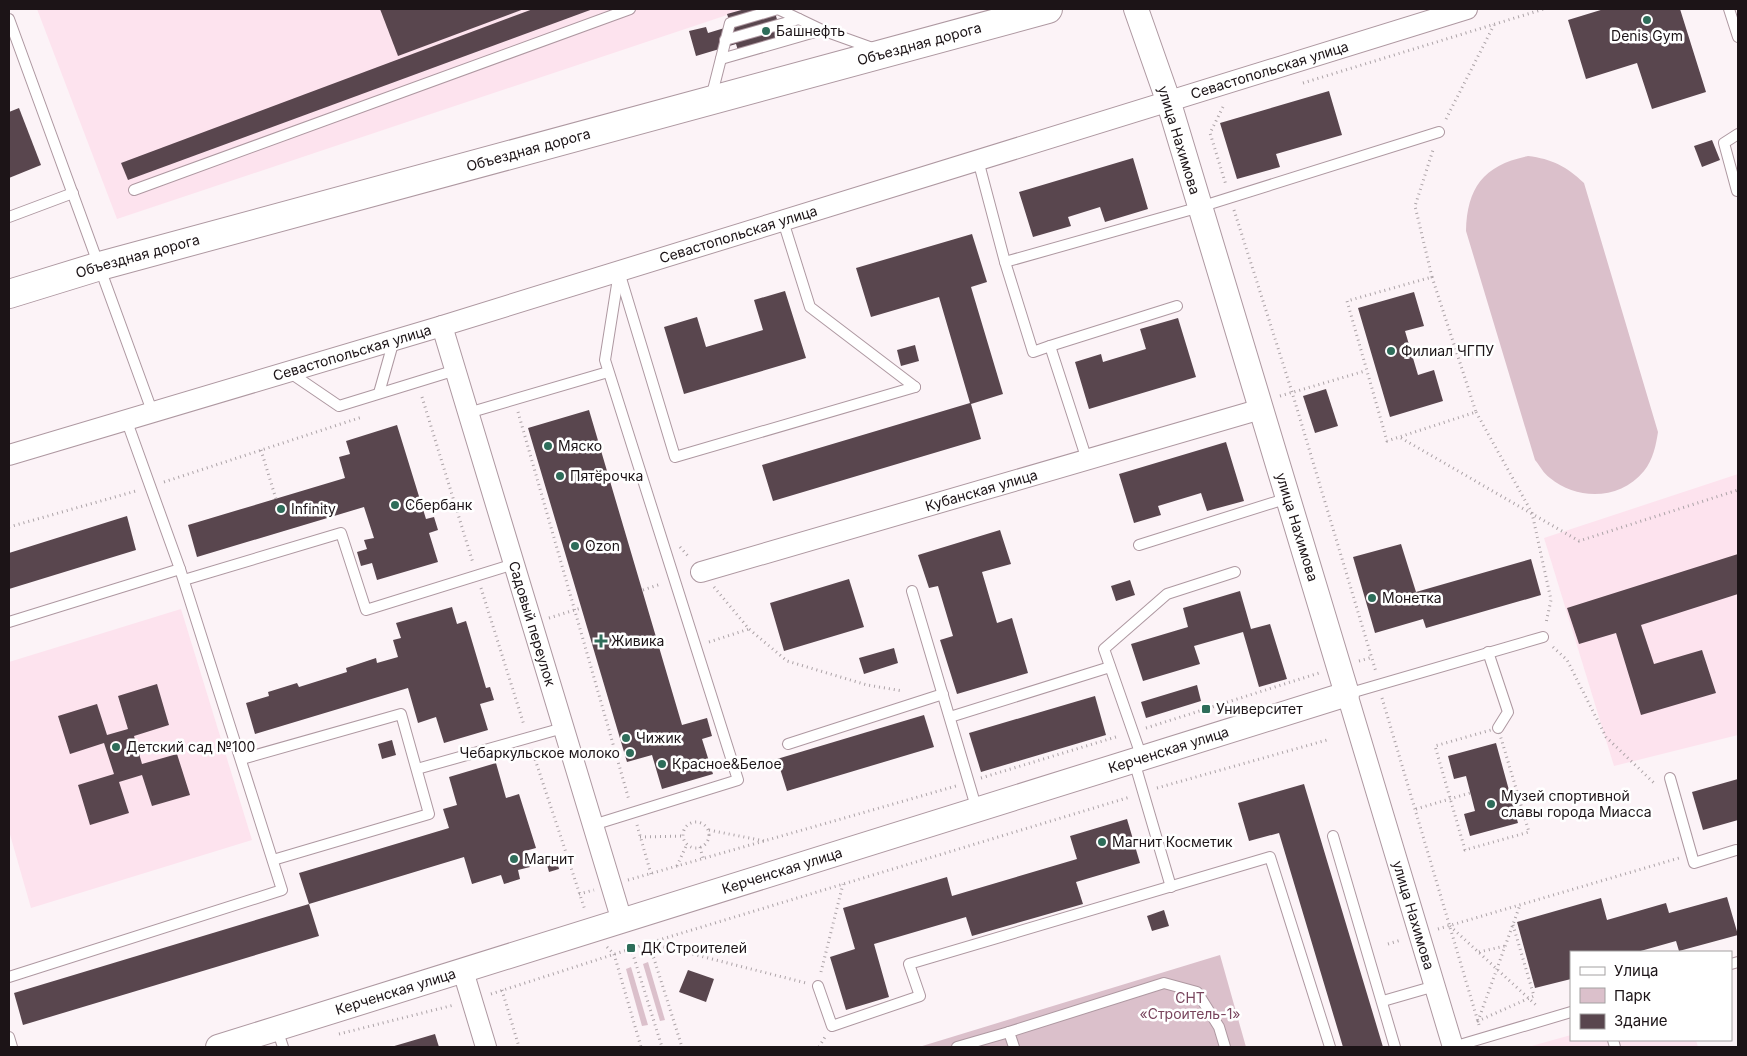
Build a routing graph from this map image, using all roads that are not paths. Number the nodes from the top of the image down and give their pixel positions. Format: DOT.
graph roads {
  1 [pos="630,9"];
  2 [pos="1048,9"];
  3 [pos="1136,9"];
  4 [pos="1467,9"];
  5 [pos="1729,9"];
  6 [pos="9,19"];
  7 [pos="800,19"];
  8 [pos="822,30"];
  9 [pos="1738,37"];
  10 [pos="725,40"];
  11 [pos="886,53"];
  12 [pos="721,59"];
  13 [pos="711,100"];
  14 [pos="1168,100"];
  15 [pos="1439,132"];
  16 [pos="1738,134"];
  17 [pos="978,160"];
  18 [pos="134,190"];
  19 [pos="1737,191"];
  20 [pos="74,193"];
  21 [pos="1200,208"];
  22 [pos="9,217"];
  23 [pos="783,221"];
  24 [pos="1005,262"];
  25 [pos="100,266"];
  26 [pos="619,272"];
  27 [pos="9,294"];
  28 [pos="1177,306"];
  29 [pos="442,326"];
  30 [pos="394,340"];
  31 [pos="1050,346"];
  32 [pos="289,372"];
  33 [pos="608,372"];
  34 [pos="458,377"];
  35 [pos="379,394"];
  36 [pos="1261,406"];
  37 [pos="152,411"];
  38 [pos="468,413"];
  39 [pos="126,419"];
  40 [pos="9,455"];
  41 [pos="1087,460"];
  42 [pos="1288,498"];
  43 [pos="1139,545"];
  44 [pos="514,564"];
  45 [pos="180,569"];
  46 [pos="701,572"];
  47 [pos="1235,572"];
  48 [pos="184,580"];
  49 [pos="912,592"];
  50 [pos="9,622"];
  51 [pos="1543,636"];
  52 [pos="1488,652"];
  53 [pos="1110,667"];
  54 [pos="1347,694"];
  55 [pos="938,695"];
  56 [pos="950,717"];
  57 [pos="564,728"];
  58 [pos="1498,728"];
  59 [pos="788,744"];
  60 [pos="242,758"];
  61 [pos="1138,759"];
  62 [pos="417,769"];
  63 [pos="1670,778"];
  64 [pos="977,810"];
  65 [pos="593,825"];
  66 [pos="1333,836"];
  67 [pos="1737,853"];
  68 [pos="273,860"];
  69 [pos="1171,887"];
  70 [pos="622,921"];
  71 [pos="463,971"];
  72 [pos="9,977"];
  73 [pos="818,986"];
  74 [pos="1435,986"];
  75 [pos="1382,1001"];
  76 [pos="1570,1012"];
  77 [pos="1009,1032"];
  78 [pos="9,1037"];
  79 [pos="280,1038"];
  80 [pos="12,1047"];
  81 [pos="218,1047"];
  82 [pos="486,1047"];
  83 [pos="957,1047"];
  84 [pos="1014,1047"];
  85 [pos="1225,1047"];
  86 [pos="1330,1047"];
  87 [pos="1395,1047"];
  88 [pos="1453,1047"];
  1 -- 18 [label="lane"];
  2 -- 11 [label="main road, Объездная дорога"];
  3 -- 14 [label="street, улица Нахимова"];
  4 -- 14 [label="street, Севастопольская улица"];
  5 -- 9 [label="lane"];
  6 -- 20 [label="lane"];
  7 -- 8 [label="lane"];
  7 -- 10 [label="lane"];
  7 -- 10 [label="lane"];
  8 -- 11 [label="lane"];
  8 -- 12 [label="lane"];
  10 -- 12 [label="lane"];
  11 -- 13 [label="main road, Объездная дорога"];
  12 -- 13 [label="lane"];
  13 -- 25 [label="main road, Объездная дорога"];
  14 -- 17 [label="street, Севастопольская улица"];
  14 -- 21 [label="street, улица Нахимова"];
  15 -- 21 [label="lane"];
  16 -- 19 [label="lane"];
  17 -- 23 [label="street, Севастопольская улица"];
  17 -- 24 [label="lane"];
  20 -- 22 [label="lane"];
  20 -- 25 [label="lane"];
  21 -- 24 [label="lane"];
  21 -- 36 [label="street, улица Нахимова"];
  23 -- 26 [label="street, Севастопольская улица"];
  23 -- 26 [label="lane"];
  24 -- 31 [label="lane"];
  25 -- 27 [label="main road, Объездная дорога"];
  25 -- 37 [label="lane"];
  26 -- 29 [label="street, Севастопольская улица"];
  26 -- 33 [label="lane"];
  28 -- 31 [label="lane"];
  29 -- 30 [label="street, Севастопольская улица"];
  29 -- 34 [label="street, Садовый переулок"];
  30 -- 32 [label="street, Севастопольская улица"];
  30 -- 35 [label="lane"];
  31 -- 41 [label="lane"];
  32 -- 35 [label="lane"];
  32 -- 37 [label="street, Севастопольская улица"];
  33 -- 38 [label="lane"];
  33 -- 65 [label="lane"];
  34 -- 35 [label="lane"];
  34 -- 38 [label="street, Садовый переулок"];
  36 -- 41 [label="street, Кубанская улица"];
  36 -- 42 [label="street, улица Нахимова"];
  37 -- 39 [label="street, Севастопольская улица"];
  38 -- 44 [label="street, Садовый переулок"];
  39 -- 40 [label="street, Севастопольская улица"];
  39 -- 45 [label="lane"];
  41 -- 46 [label="street, Кубанская улица"];
  42 -- 43 [label="lane"];
  42 -- 54 [label="street, улица Нахимова"];
  44 -- 48 [label="lane"];
  44 -- 57 [label="street, Садовый переулок"];
  45 -- 48 [label="lane"];
  45 -- 50 [label="lane"];
  47 -- 53 [label="lane"];
  48 -- 60 [label="lane"];
  49 -- 55 [label="lane"];
  51 -- 52 [label="lane"];
  52 -- 54 [label="lane"];
  52 -- 58 [label="lane"];
  53 -- 56 [label="lane"];
  53 -- 61 [label="lane"];
  54 -- 61 [label="street, Керченская улица"];
  54 -- 74 [label="street, улица Нахимова"];
  55 -- 56 [label="lane"];
  55 -- 59 [label="lane"];
  56 -- 64 [label="lane"];
  57 -- 62 [label="lane"];
  57 -- 65 [label="street, Садовый переулок"];
  60 -- 62 [label="lane"];
  60 -- 68 [label="lane"];
  61 -- 64 [label="street, Керченская улица"];
  61 -- 69 [label="lane"];
  62 -- 68 [label="lane"];
  63 -- 67 [label="lane"];
  64 -- 70 [label="street, Керченская улица"];
  65 -- 70 [label="street, Садовый переулок"];
  66 -- 75 [label="lane"];
  68 -- 72 [label="lane"];
  69 -- 73 [label="lane"];
  69 -- 86 [label="lane"];
  70 -- 71 [label="street, Керченская улица"];
  71 -- 79 [label="street, Керченская улица"];
  71 -- 82 [label="street"];
  74 -- 75 [label="lane"];
  74 -- 88 [label="street, улица Нахимова"];
  75 -- 87 [label="lane"];
  76 -- 88 [label="lane"];
  77 -- 83 [label="lane"];
  77 -- 84 [label="lane"];
  77 -- 85 [label="lane"];
  78 -- 80 [label="lane"];
  79 -- 81 [label="street, Керченская улица"];
}
